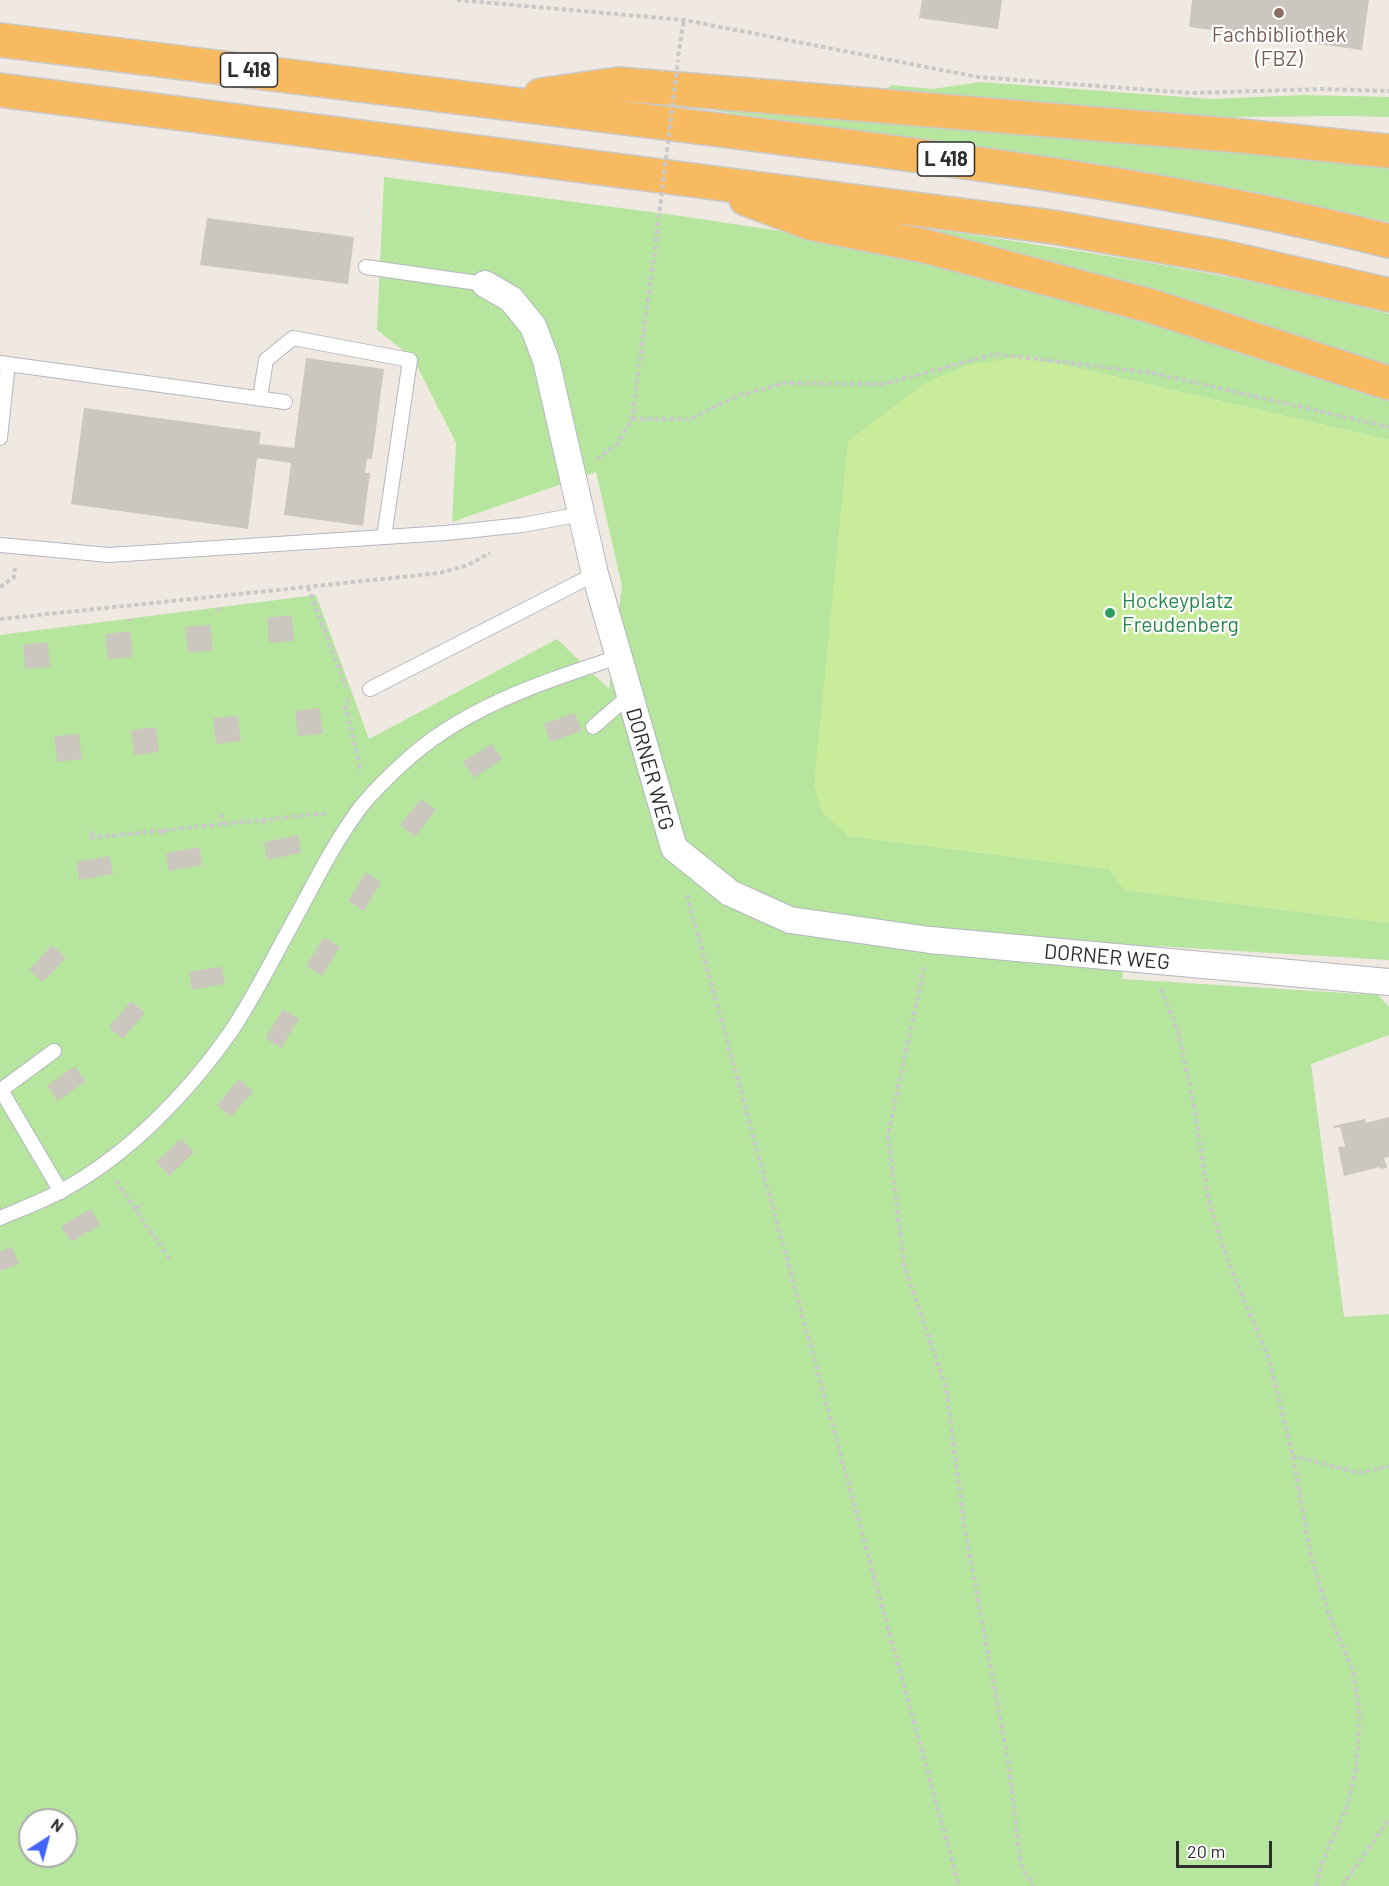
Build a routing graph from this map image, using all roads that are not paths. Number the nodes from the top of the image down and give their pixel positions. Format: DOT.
graph roads {
  1 [pos="0,40"];
  2 [pos="0,90"];
  3 [pos="498,101"];
  4 [pos="1389,151"];
  5 [pos="694,180"];
  6 [pos="1389,241"];
  7 [pos="366,267"];
  8 [pos="485,284"];
  9 [pos="1389,295"];
  10 [pos="4,364"];
  11 [pos="1389,383"];
  12 [pos="260,398"];
  13 [pos="285,402"];
  14 [pos="0,438"];
  15 [pos="582,514"];
  16 [pos="384,537"];
  17 [pos="0,545"];
  18 [pos="595,574"];
  19 [pos="618,657"];
  20 [pos="370,688"];
  21 [pos="629,696"];
  22 [pos="593,727"];
  23 [pos="1389,982"];
  24 [pos="54,1051"];
  25 [pos="1,1090"];
  26 [pos="61,1192"];
  27 [pos="0,1218"];
  1 -- 3 [label="highway, L 418"];
  2 -- 5 [label="highway, L 418"];
  3 -- 4 [label="highway"];
  3 -- 6 [label="highway, L 418"];
  5 -- 9 [label="highway, L 418"];
  5 -- 11 [label="highway"];
  7 -- 8 [label="lane, DORNER WEG"];
  8 -- 15 [label="street, DORNER WEG"];
  10 -- 12 [label="lane"];
  10 -- 14 [label="lane"];
  12 -- 13 [label="lane"];
  12 -- 16 [label="lane"];
  15 -- 16 [label="lane"];
  15 -- 18 [label="street, DORNER WEG"];
  16 -- 17 [label="lane"];
  18 -- 19 [label="street, DORNER WEG"];
  18 -- 20 [label="lane"];
  19 -- 21 [label="street, DORNER WEG"];
  19 -- 26 [label="lane"];
  21 -- 22 [label="lane"];
  21 -- 23 [label="street, DORNER WEG"];
  24 -- 25 [label="lane"];
  25 -- 26 [label="lane"];
  26 -- 27 [label="lane"];
}
